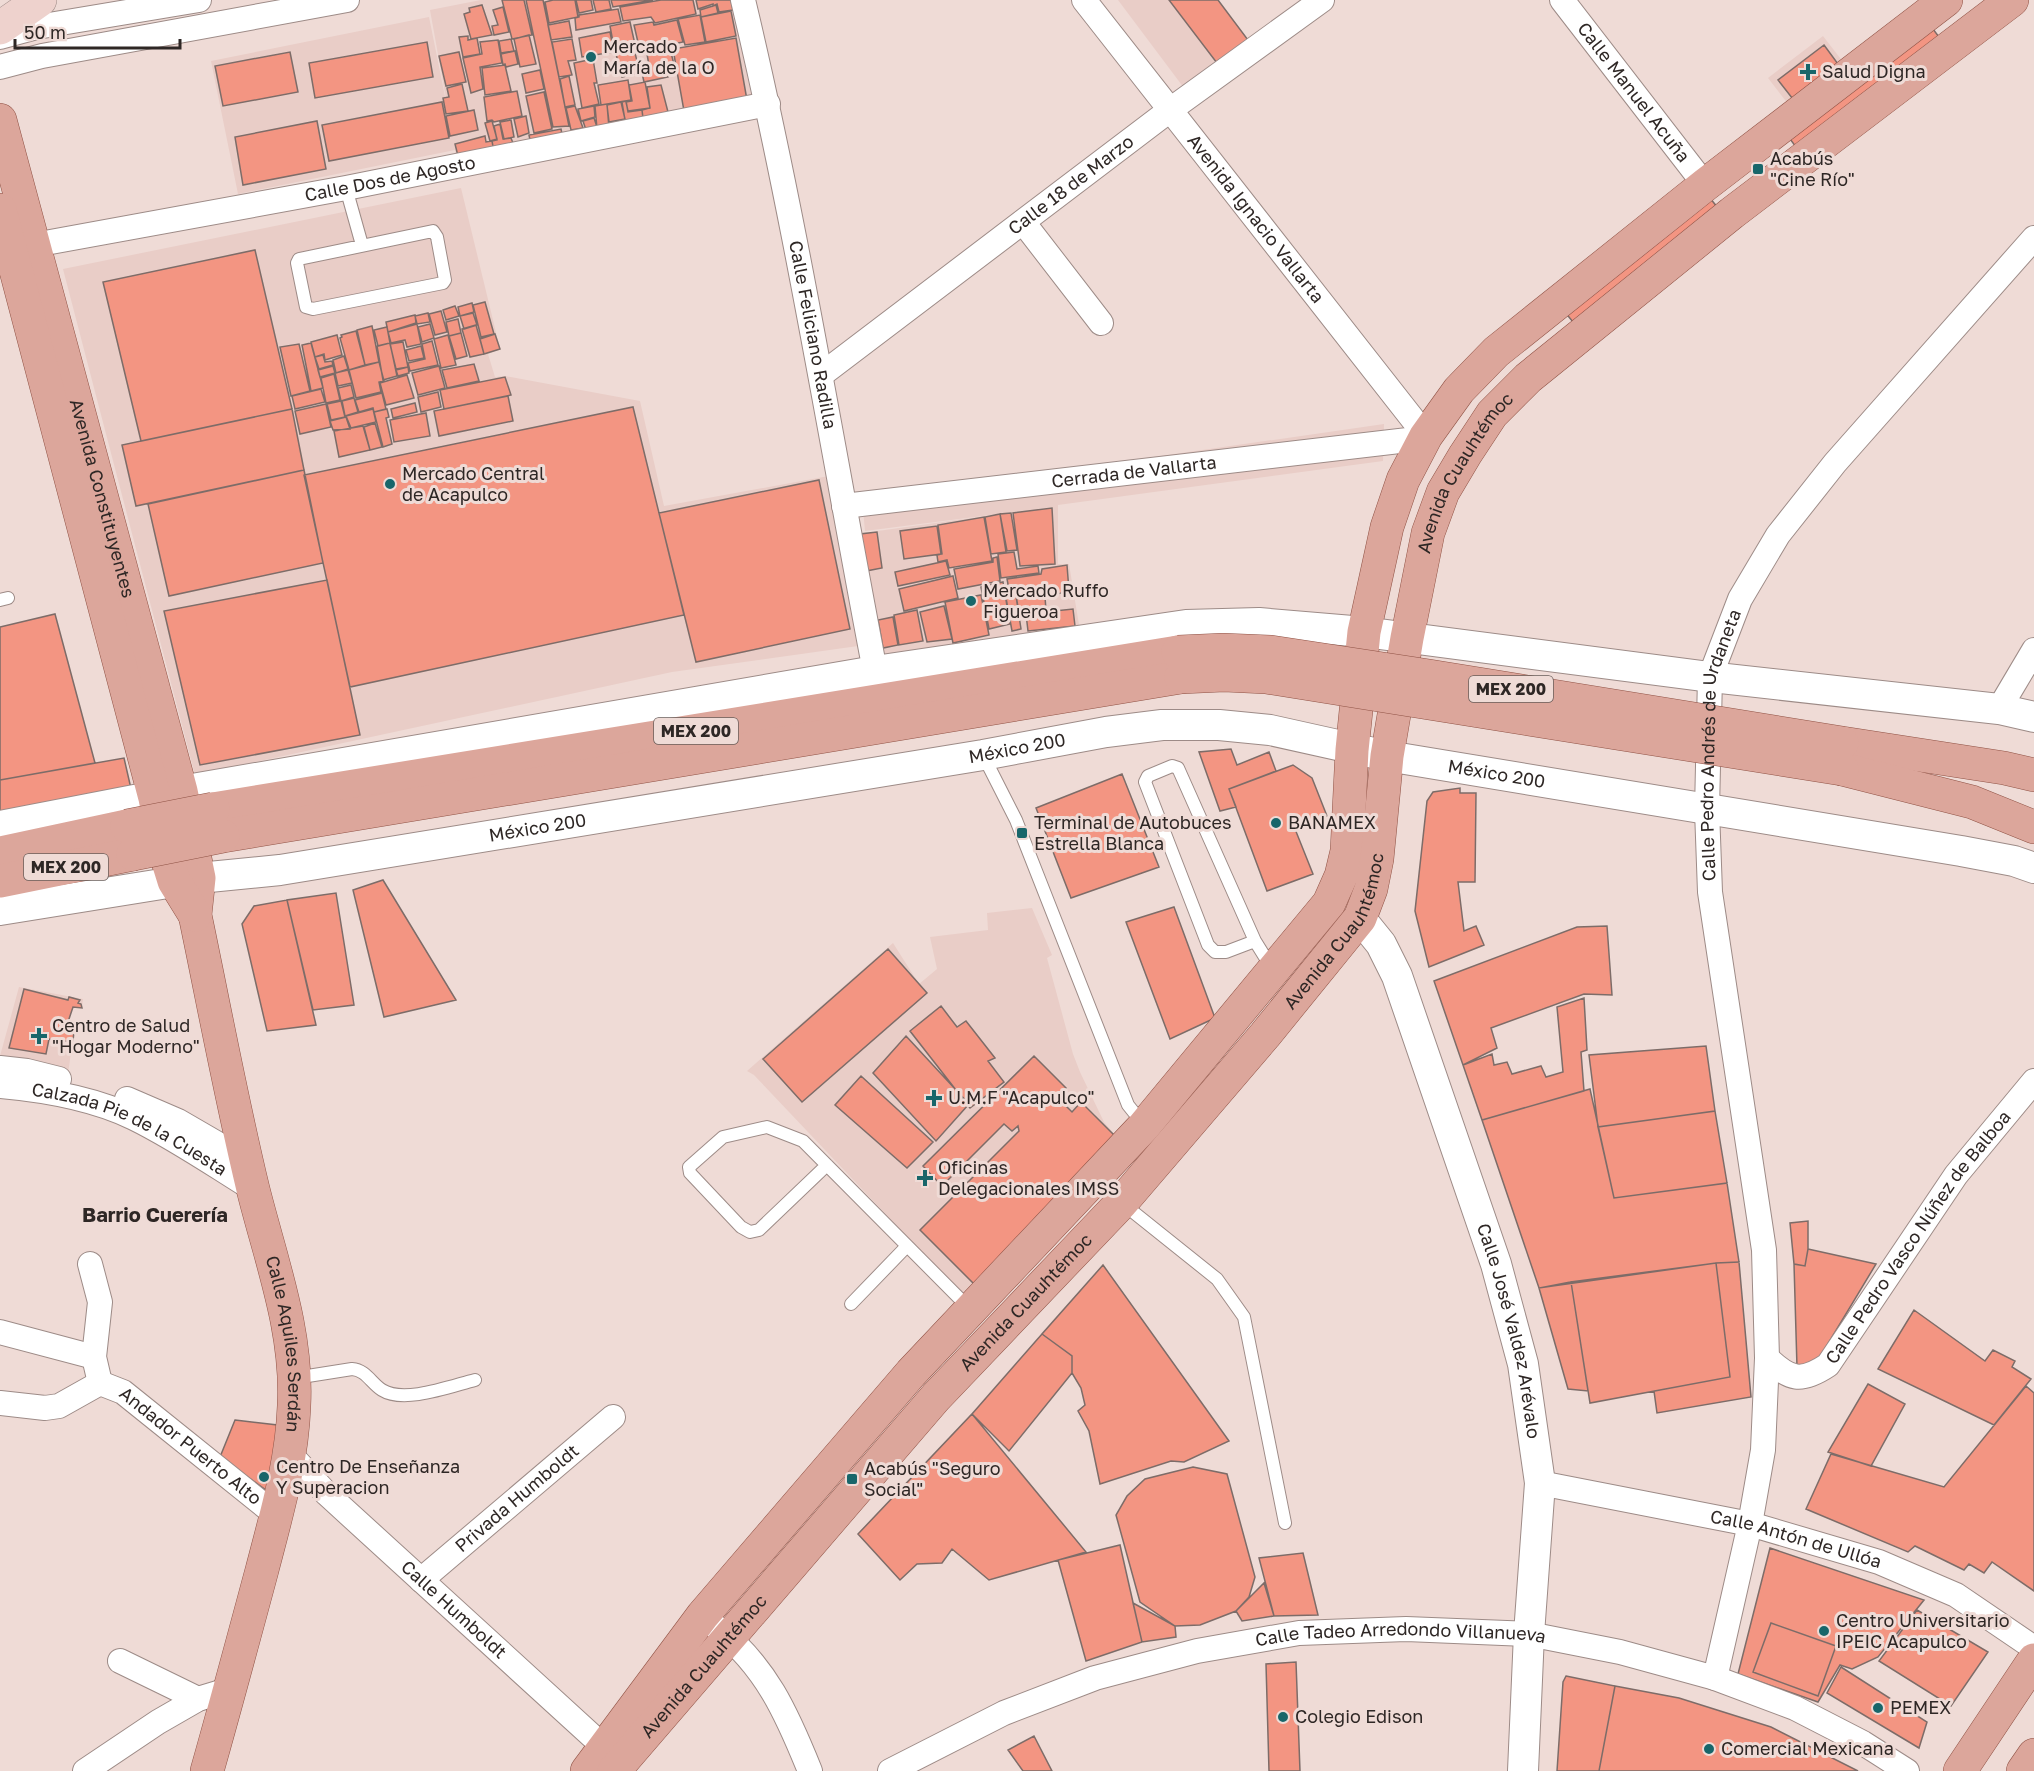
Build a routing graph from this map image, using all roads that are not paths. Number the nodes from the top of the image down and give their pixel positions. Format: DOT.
graph roads {
  1 [pos="40,0"];
  2 [pos="199,0"];
  3 [pos="347,0"];
  4 [pos="743,0"];
  5 [pos="1084,0"];
  6 [pos="1322,0"];
  7 [pos="1562,0"];
  8 [pos="1946,0"];
  9 [pos="2012,0"];
  10 [pos="0,28"];
  11 [pos="0,37"];
  12 [pos="0,67"];
  13 [pos="768,104"];
  14 [pos="1170,110"];
  15 [pos="0,120"];
  16 [pos="1705,185"];
  17 [pos="346,188"];
  18 [pos="0,210"];
  19 [pos="1023,222"];
  20 [pos="2034,238"];
  21 [pos="362,244"];
  22 [pos="23,249"];
  23 [pos="1101,323"];
  24 [pos="821,375"];
  25 [pos="1426,437"];
  26 [pos="844,506"];
  27 [pos="1364,632"];
  28 [pos="1407,638"];
  29 [pos="2034,650"];
  30 [pos="875,671"];
  31 [pos="1710,677"];
  32 [pos="1999,709"];
  33 [pos="2034,717"];
  34 [pos="1352,750"];
  35 [pos="983,755"];
  36 [pos="1387,756"];
  37 [pos="1842,756"];
  38 [pos="2034,775"];
  39 [pos="168,794"];
  40 [pos="1707,810"];
  41 [pos="0,826"];
  42 [pos="2034,827"];
  43 [pos="130,840"];
  44 [pos="0,853"];
  45 [pos="2034,868"];
  46 [pos="0,880"];
  47 [pos="186,880"];
  48 [pos="0,910"];
  49 [pos="1360,918"];
  50 [pos="1255,941"];
  51 [pos="1273,971"];
  52 [pos="0,1068"];
  53 [pos="2034,1081"];
  54 [pos="0,1086"];
  55 [pos="1144,1126"];
  56 [pos="827,1165"];
  57 [pos="250,1175"];
  58 [pos="1122,1202"];
  59 [pos="907,1246"];
  60 [pos="90,1264"];
  61 [pos="851,1304"];
  62 [pos="971,1310"];
  63 [pos="0,1332"];
  64 [pos="94,1357"];
  65 [pos="1767,1358"];
  66 [pos="293,1378"];
  67 [pos="475,1380"];
  68 [pos="100,1383"];
  69 [pos="0,1403"];
  70 [pos="613,1418"];
  71 [pos="290,1454"];
  72 [pos="1540,1483"];
  73 [pos="276,1515"];
  74 [pos="1286,1523"];
  75 [pos="1750,1524"];
  76 [pos="421,1581"];
  77 [pos="702,1615"];
  78 [pos="1529,1635"];
  79 [pos="729,1637"];
  80 [pos="2034,1648"];
  81 [pos="120,1660"];
  82 [pos="2034,1660"];
  83 [pos="1715,1678"];
  84 [pos="231,1689"];
  85 [pos="198,1700"];
  86 [pos="2034,1755"];
  87 [pos="607,1764"];
  88 [pos="85,1771"];
  89 [pos="207,1771"];
  90 [pos="810,1771"];
  91 [pos="890,1771"];
  92 [pos="1523,1771"];
  93 [pos="1907,1771"];
  94 [pos="1960,1771"];
  95 [pos="2023,1771"];
  1 -- 10 [label="main road"];
  2 -- 11 [label="street"];
  3 -- 12 [label="street"];
  4 -- 13 [label="street, Calle Feliciano Radilla"];
  5 -- 14 [label="street, Avenida Ignacio Vallarta"];
  6 -- 14 [label="street, Calle 18 de Marzo"];
  7 -- 16 [label="street, Calle Manuel Acuña"];
  8 -- 16 [label="main road, Avenida Cuauhtémoc"];
  9 -- 28 [label="main road, Avenida Cuauhtémoc"];
  13 -- 17 [label="street, Calle Dos de Agosto"];
  13 -- 24 [label="street, Calle Feliciano Radilla"];
  14 -- 19 [label="street, Calle 18 de Marzo"];
  14 -- 25 [label="street, Avenida Ignacio Vallarta"];
  15 -- 22 [label="main road, Avenida Constituyentes"];
  16 -- 25 [label="main road, Avenida Cuauhtémoc"];
  17 -- 21 [label="lane"];
  17 -- 22 [label="street, Calle Dos de Agosto"];
  18 -- 22 [label="main road, Avenida Constituyentes"];
  19 -- 23 [label="street"];
  19 -- 24 [label="street, Calle 18 de Marzo"];
  20 -- 31 [label="street, Calle Pedro Andrés de Urdaneta"];
  21 -- 21 [label="lane"];
  22 -- 39 [label="main road, Avenida Constituyentes"];
  24 -- 26 [label="street, Calle Feliciano Radilla"];
  25 -- 26 [label="street, Cerrada de Vallarta"];
  25 -- 27 [label="main road, Avenida Cuauhtémoc"];
  26 -- 30 [label="street, Calle Feliciano Radilla"];
  27 -- 28 [label="street"];
  27 -- 30 [label="street"];
  27 -- 34 [label="main road, Avenida Cuauhtémoc"];
  28 -- 31 [label="street"];
  28 -- 36 [label="main road, Avenida Cuauhtémoc"];
  29 -- 32 [label="street"];
  30 -- 39 [label="street"];
  31 -- 32 [label="street"];
  31 -- 40 [label="street, Calle Pedro Andrés de Urdaneta"];
  32 -- 33 [label="street"];
  34 -- 35 [label="street, México 200"];
  34 -- 36 [label="street, México 200"];
  34 -- 51 [label="main road, Avenida Cuauhtémoc"];
  35 -- 47 [label="street, México 200"];
  35 -- 55 [label="lane"];
  36 -- 40 [label="street, México 200"];
  36 -- 49 [label="main road, Avenida Cuauhtémoc"];
  37 -- 38 [label="main road, MEX 200"];
  37 -- 42 [label="main road, MEX 200"];
  37 -- 43 [label="main road, MEX 200, bridge"];
  39 -- 41 [label="street"];
  39 -- 47 [label="main road, Avenida Constituyentes"];
  40 -- 45 [label="street, México 200"];
  40 -- 65 [label="street, Calle Pedro Andrés de Urdaneta"];
  43 -- 44 [label="main road, MEX 200"];
  43 -- 46 [label="main road, MEX 200"];
  47 -- 48 [label="street, México 200"];
  47 -- 57 [label="main road, Calle Aquiles Serdán"];
  49 -- 58 [label="main road, Avenida Cuauhtémoc"];
  49 -- 72 [label="street, Calle José Valdez Arévalo"];
  50 -- 50 [label="lane"];
  50 -- 51 [label="lane"];
  51 -- 55 [label="main road, Avenida Cuauhtémoc"];
  52 -- 57 [label="street, Calzada Pie de la Cuesta"];
  53 -- 65 [label="street, Calle Pedro Vasco Núñez de Balboa"];
  54 -- 57 [label="street, Calzada Pie de la Cuesta"];
  55 -- 62 [label="main road, Avenida Cuauhtémoc"];
  56 -- 56 [label="lane"];
  56 -- 59 [label="lane"];
  57 -- 66 [label="main road, Calle Aquiles Serdán"];
  58 -- 74 [label="lane"];
  58 -- 79 [label="main road, Avenida Cuauhtémoc"];
  59 -- 61 [label="lane"];
  59 -- 62 [label="lane"];
  60 -- 64 [label="street"];
  62 -- 77 [label="main road, Avenida Cuauhtémoc"];
  63 -- 64 [label="street"];
  64 -- 68 [label="street"];
  65 -- 75 [label="street"];
  66 -- 67 [label="lane"];
  66 -- 71 [label="main road, Calle Aquiles Serdán"];
  68 -- 69 [label="street"];
  68 -- 73 [label="street, Andador Puerto Alto"];
  70 -- 76 [label="street, Privada Humboldt"];
  71 -- 73 [label="main road, Calle Aquiles Serdán"];
  71 -- 76 [label="street, Calle Humboldt"];
  72 -- 75 [label="street, Calle Antón de Ullóa"];
  72 -- 78 [label="street, Calle José Valdez Arévalo"];
  73 -- 84 [label="main road, Calle Aquiles Serdán"];
  75 -- 80 [label="street, Calle Antón de Ullóa"];
  75 -- 83 [label="street"];
  76 -- 87 [label="street, Calle Humboldt"];
  77 -- 79 [label="street"];
  77 -- 87 [label="main road, Avenida Cuauhtémoc"];
  78 -- 83 [label="street, Calle Tadeo Arredondo Villanueva"];
  78 -- 91 [label="street, Calle Tadeo Arredondo Villanueva"];
  78 -- 92 [label="street, Calle José Valdez Arévalo"];
  79 -- 87 [label="main road, Avenida Cuauhtémoc"];
  79 -- 90 [label="street"];
  81 -- 85 [label="street"];
  82 -- 94 [label="main road"];
  83 -- 93 [label="street, Calle Tadeo Arredondo Villanueva"];
  84 -- 85 [label="street"];
  84 -- 89 [label="main road, Calle Aquiles Serdán"];
  85 -- 88 [label="street"];
  86 -- 95 [label="main road"];
}
